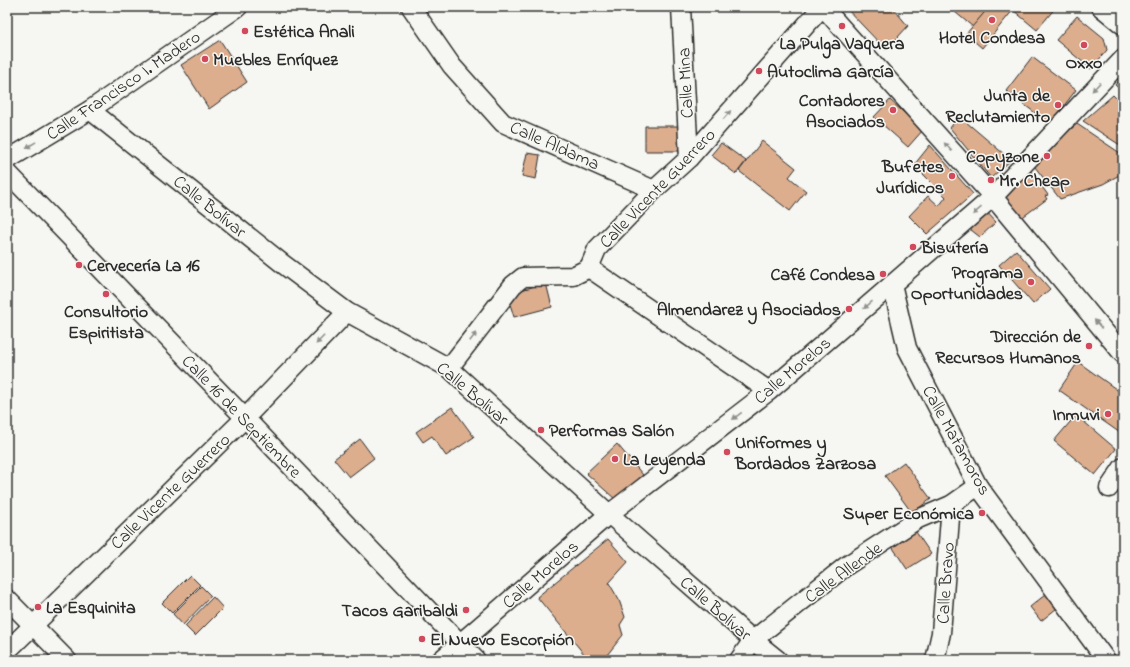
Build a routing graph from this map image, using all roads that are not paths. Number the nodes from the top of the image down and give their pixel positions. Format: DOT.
graph roads {
  1 [pos="238,7"];
  2 [pos="411,7"];
  3 [pos="681,7"];
  4 [pos="822,7"];
  5 [pos="1101,7"];
  6 [pos="1123,26"];
  7 [pos="1123,59"];
  8 [pos="90,110"];
  9 [pos="689,158"];
  10 [pos="7,160"];
  11 [pos="7,172"];
  12 [pos="654,190"];
  13 [pos="993,197"];
  14 [pos="589,268"];
  15 [pos="892,284"];
  16 [pos="346,312"];
  17 [pos="1123,354"];
  18 [pos="449,368"];
  19 [pos="769,391"];
  20 [pos="245,418"];
  21 [pos="1123,467"];
  22 [pos="978,486"];
  23 [pos="1109,488"];
  24 [pos="951,505"];
  25 [pos="609,514"];
  26 [pos="7,599"];
  27 [pos="33,625"];
  28 [pos="753,640"];
  29 [pos="460,644"];
  30 [pos="7,651"];
  31 [pos="67,660"];
  32 [pos="441,660"];
  33 [pos="476,660"];
  34 [pos="739,660"];
  35 [pos="778,660"];
  36 [pos="935,660"];
  37 [pos="1106,660"];
  1 -- 8 [label="street, Calle Francisco I. Madero"];
  2 -- 12 [label="street, Calle Aldama"];
  3 -- 9 [label="street, Calle Mina"];
  9 -- 4 [label="street, Calle Vicente Guerrero, one-way"];
  13 -- 4 [label="street, one-way"];
  5 -- 6 [label="street"];
  7 -- 13 [label="street, Calle Morelos, one-way"];
  8 -- 10 [label="street, Calle Francisco I. Madero, one-way"];
  8 -- 16 [label="street, Calle Bolívar"];
  9 -- 12 [label="street, Calle Vicente Guerrero"];
  11 -- 20 [label="street, Calle 16 de Septiembre"];
  12 -- 14 [label="street, Calle Vicente Guerrero"];
  13 -- 15 [label="street, Calle Morelos, one-way"];
  17 -- 13 [label="street, one-way"];
  18 -- 14 [label="street, Calle Vicente Guerrero, one-way"];
  14 -- 19 [label="street"];
  15 -- 19 [label="street, Calle Morelos, one-way"];
  15 -- 22 [label="street, Calle Matamoros"];
  16 -- 18 [label="street, Calle Bolívar"];
  16 -- 20 [label="street, Calle Vicente Guerrero, one-way"];
  18 -- 25 [label="street, Calle Bolívar"];
  19 -- 25 [label="street, Calle Morelos, one-way"];
  20 -- 27 [label="street, Calle Vicente Guerrero"];
  20 -- 29 [label="street, Calle 16 de Septiembre"];
  21 -- 23 [label="street"];
  22 -- 24 [label="street, Calle Allende"];
  22 -- 37 [label="street, Calle Matamoros"];
  24 -- 28 [label="street, Calle Allende"];
  24 -- 36 [label="street, Calle Bravo"];
  25 -- 28 [label="street, Calle Bolívar"];
  25 -- 29 [label="street, Calle Morelos"];
  26 -- 27 [label="street"];
  27 -- 30 [label="street, Calle Vicente Guerrero"];
  27 -- 31 [label="street"];
  28 -- 34 [label="street, Calle Allende"];
  28 -- 35 [label="street, Calle Bolívar"];
  29 -- 32 [label="street, Calle Morelos"];
  29 -- 33 [label="street, Calle 16 de Septiembre"];
}
